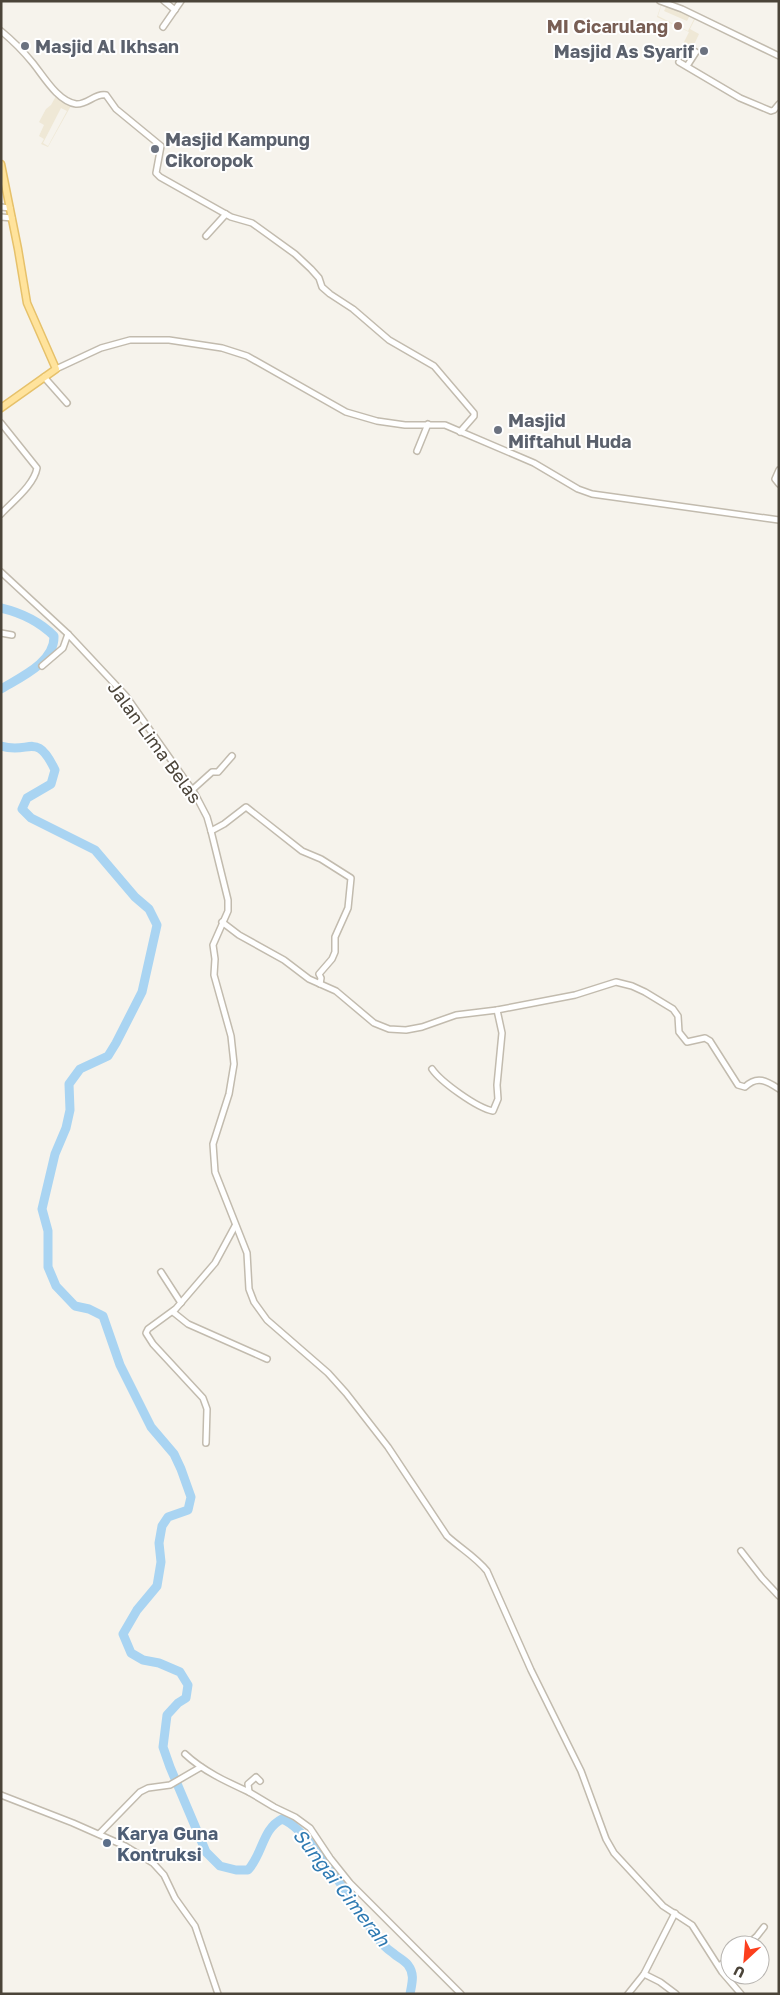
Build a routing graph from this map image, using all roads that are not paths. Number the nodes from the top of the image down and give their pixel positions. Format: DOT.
graph roads {
  1 [pos="164,1"];
  2 [pos="181,1"];
  3 [pos="660,1"];
  4 [pos="175,10"];
  5 [pos="163,27"];
  6 [pos="1,31"];
  7 [pos="696,52"];
  8 [pos="779,56"];
  9 [pos="679,62"];
  10 [pos="688,66"];
  11 [pos="779,104"];
  12 [pos="1,164"];
  13 [pos="1,207"];
  14 [pos="10,208"];
  15 [pos="226,214"];
  16 [pos="1,217"];
  17 [pos="12,218"];
  18 [pos="206,236"];
  19 [pos="56,369"];
  20 [pos="44,378"];
  21 [pos="67,403"];
  22 [pos="1,408"];
  23 [pos="1,422"];
  24 [pos="429,424"];
  25 [pos="460,432"];
  26 [pos="417,451"];
  27 [pos="779,470"];
  28 [pos="779,484"];
  29 [pos="1,514"];
  30 [pos="779,520"];
  31 [pos="1,572"];
  32 [pos="1,633"];
  33 [pos="68,634"];
  34 [pos="12,635"];
  35 [pos="42,666"];
  36 [pos="232,756"];
  37 [pos="192,790"];
  38 [pos="211,831"];
  39 [pos="222,922"];
  40 [pos="320,984"];
  41 [pos="498,1010"];
  42 [pos="432,1069"];
  43 [pos="779,1089"];
  44 [pos="235,1226"];
  45 [pos="161,1272"];
  46 [pos="181,1303"];
  47 [pos="174,1310"];
  48 [pos="267,1359"];
  49 [pos="206,1443"];
  50 [pos="741,1551"];
  51 [pos="779,1596"];
  52 [pos="185,1754"];
  53 [pos="201,1766"];
  54 [pos="260,1782"];
  55 [pos="249,1792"];
  56 [pos="1,1795"];
  57 [pos="99,1834"];
  58 [pos="675,1913"];
  59 [pos="764,1927"];
  60 [pos="758,1935"];
  61 [pos="719,1966"];
  62 [pos="644,1974"];
  63 [pos="218,1994"];
  64 [pos="461,1994"];
  65 [pos="628,1994"];
  66 [pos="676,1994"];
  67 [pos="741,1994"];
  1 -- 4 [label="street"];
  2 -- 4 [label="street"];
  3 -- 8 [label="street"];
  4 -- 5 [label="street"];
  6 -- 15 [label="street"];
  7 -- 10 [label="street"];
  9 -- 10 [label="street"];
  10 -- 11 [label="street"];
  12 -- 14 [label="main road"];
  13 -- 14 [label="street"];
  14 -- 17 [label="main road"];
  15 -- 18 [label="street"];
  15 -- 25 [label="street"];
  16 -- 17 [label="street"];
  17 -- 19 [label="main road"];
  19 -- 20 [label="main road"];
  19 -- 24 [label="street"];
  20 -- 21 [label="street"];
  20 -- 22 [label="main road"];
  23 -- 29 [label="street"];
  24 -- 25 [label="street"];
  24 -- 26 [label="street"];
  25 -- 30 [label="street"];
  27 -- 28 [label="street"];
  31 -- 33 [label="street, Jalan Lima Belas"];
  32 -- 34 [label="street"];
  33 -- 35 [label="street"];
  33 -- 37 [label="street, Jalan Lima Belas"];
  36 -- 37 [label="street"];
  37 -- 38 [label="street, Jalan Lima Belas"];
  38 -- 39 [label="street, Jalan Lima Belas"];
  38 -- 40 [label="street"];
  39 -- 40 [label="street"];
  39 -- 44 [label="street, Jalan Lima Belas"];
  40 -- 41 [label="street"];
  41 -- 42 [label="street"];
  41 -- 43 [label="street"];
  44 -- 46 [label="street"];
  44 -- 58 [label="street, Jalan Lima Belas"];
  45 -- 46 [label="street"];
  46 -- 47 [label="street"];
  47 -- 48 [label="street"];
  47 -- 49 [label="street"];
  50 -- 51 [label="street"];
  52 -- 53 [label="street"];
  53 -- 55 [label="street"];
  53 -- 57 [label="street"];
  54 -- 55 [label="street"];
  55 -- 64 [label="street"];
  56 -- 57 [label="street"];
  57 -- 63 [label="street"];
  58 -- 61 [label="street, Jalan Lima Belas"];
  58 -- 62 [label="street"];
  59 -- 60 [label="street"];
  61 -- 67 [label="street, Jalan Lima Belas"];
  62 -- 65 [label="street"];
  62 -- 66 [label="street"];
}
